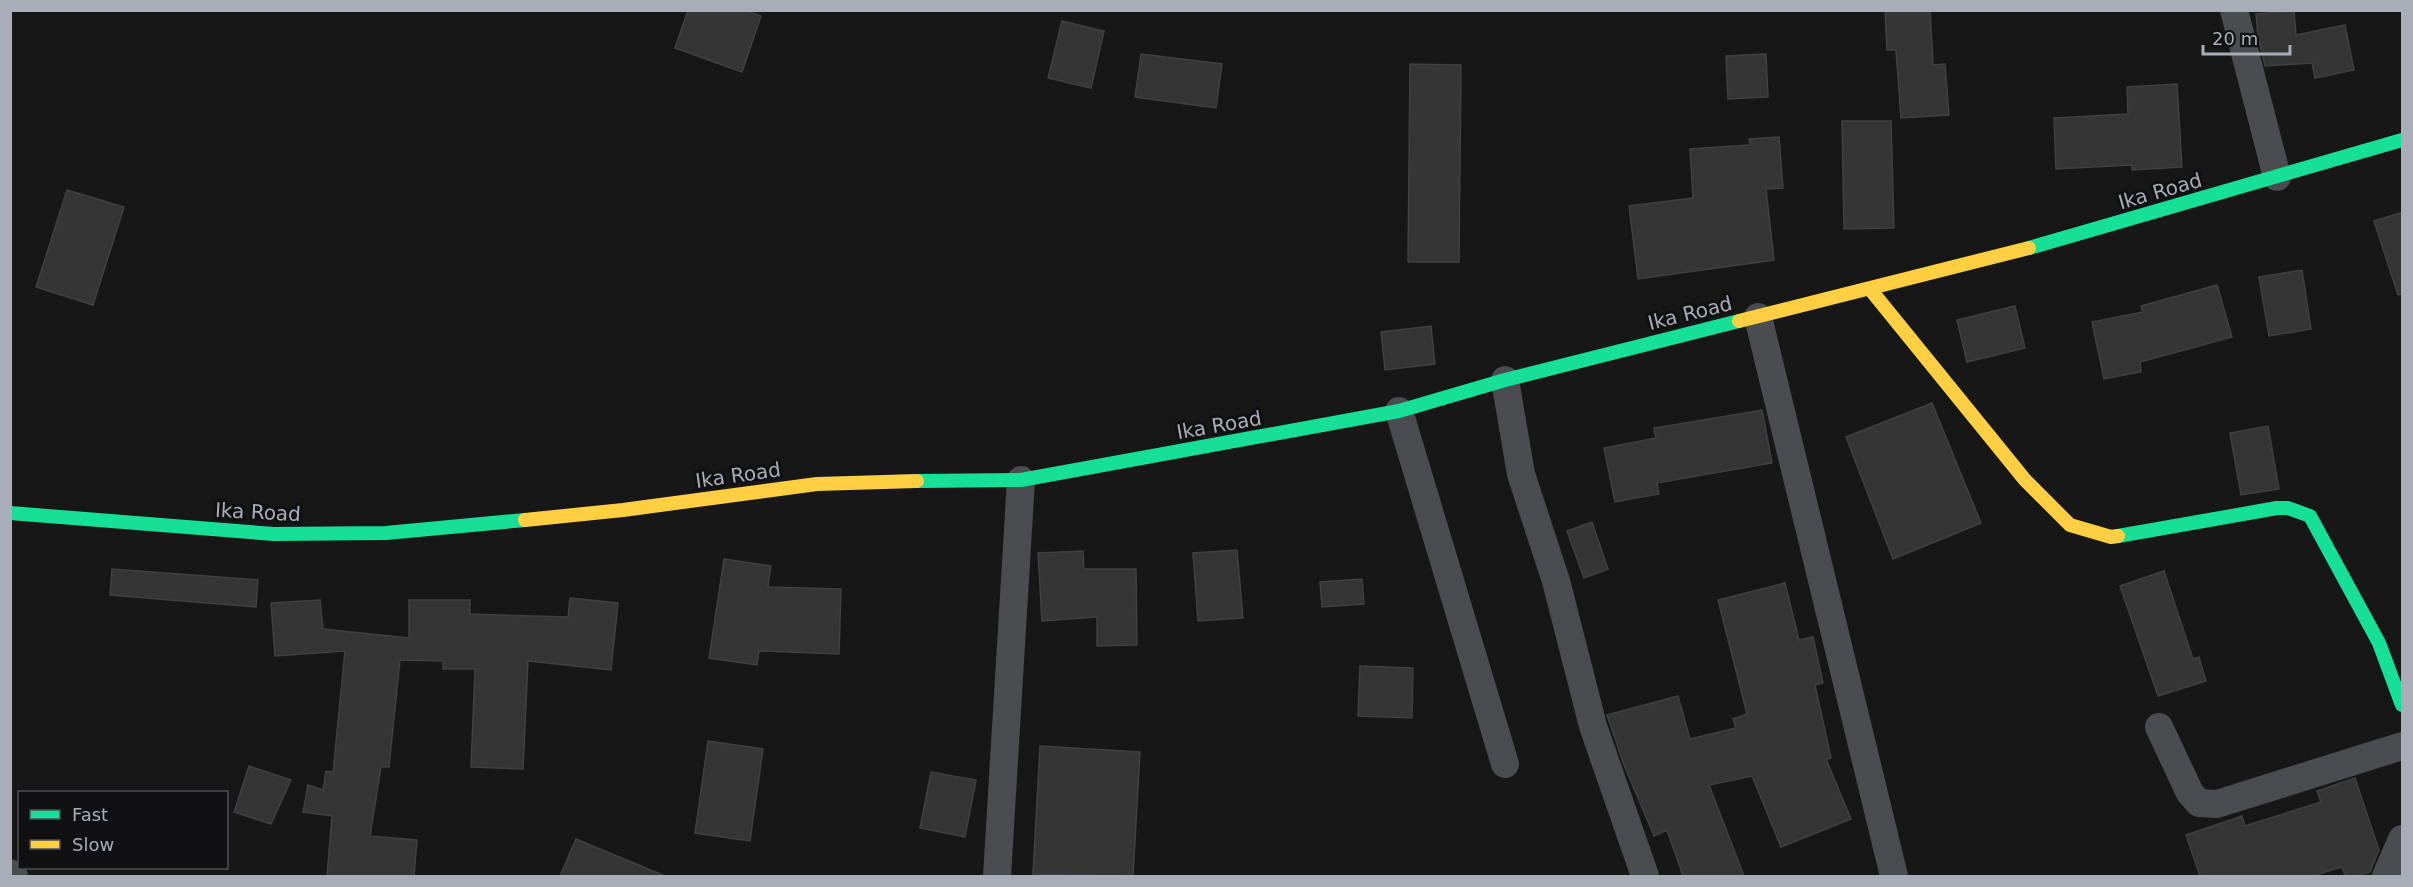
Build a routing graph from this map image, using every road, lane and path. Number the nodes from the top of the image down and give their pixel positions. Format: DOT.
graph roads {
  1 [pos="2234,10"];
  2 [pos="2403,140"];
  3 [pos="2277,177"];
  4 [pos="1870,289"];
  5 [pos="1758,317"];
  6 [pos="1505,380"];
  7 [pos="1400,411"];
  8 [pos="1022,480"];
  9 [pos="10,513"];
  10 [pos="2403,705"];
  11 [pos="2159,727"];
  12 [pos="2403,746"];
  13 [pos="1504,764"];
  14 [pos="2403,839"];
  15 [pos="10,873"];
  16 [pos="14,876"];
  17 [pos="997,876"];
  18 [pos="1645,876"];
  19 [pos="1893,876"];
  20 [pos="2386,876"];
  1 -- 3 [label="street"];
  2 -- 3 [label="street, Ika Road"];
  3 -- 4 [label="street, Ika Road"];
  4 -- 5 [label="street, Ika Road"];
  4 -- 10 [label="street"];
  5 -- 6 [label="street, Ika Road"];
  5 -- 19 [label="street"];
  6 -- 7 [label="street, Ika Road"];
  6 -- 18 [label="street"];
  7 -- 8 [label="street, Ika Road"];
  7 -- 13 [label="street"];
  8 -- 9 [label="street, Ika Road"];
  8 -- 17 [label="street"];
  11 -- 12 [label="street"];
  14 -- 20 [label="street"];
  15 -- 16 [label="street"];
}
